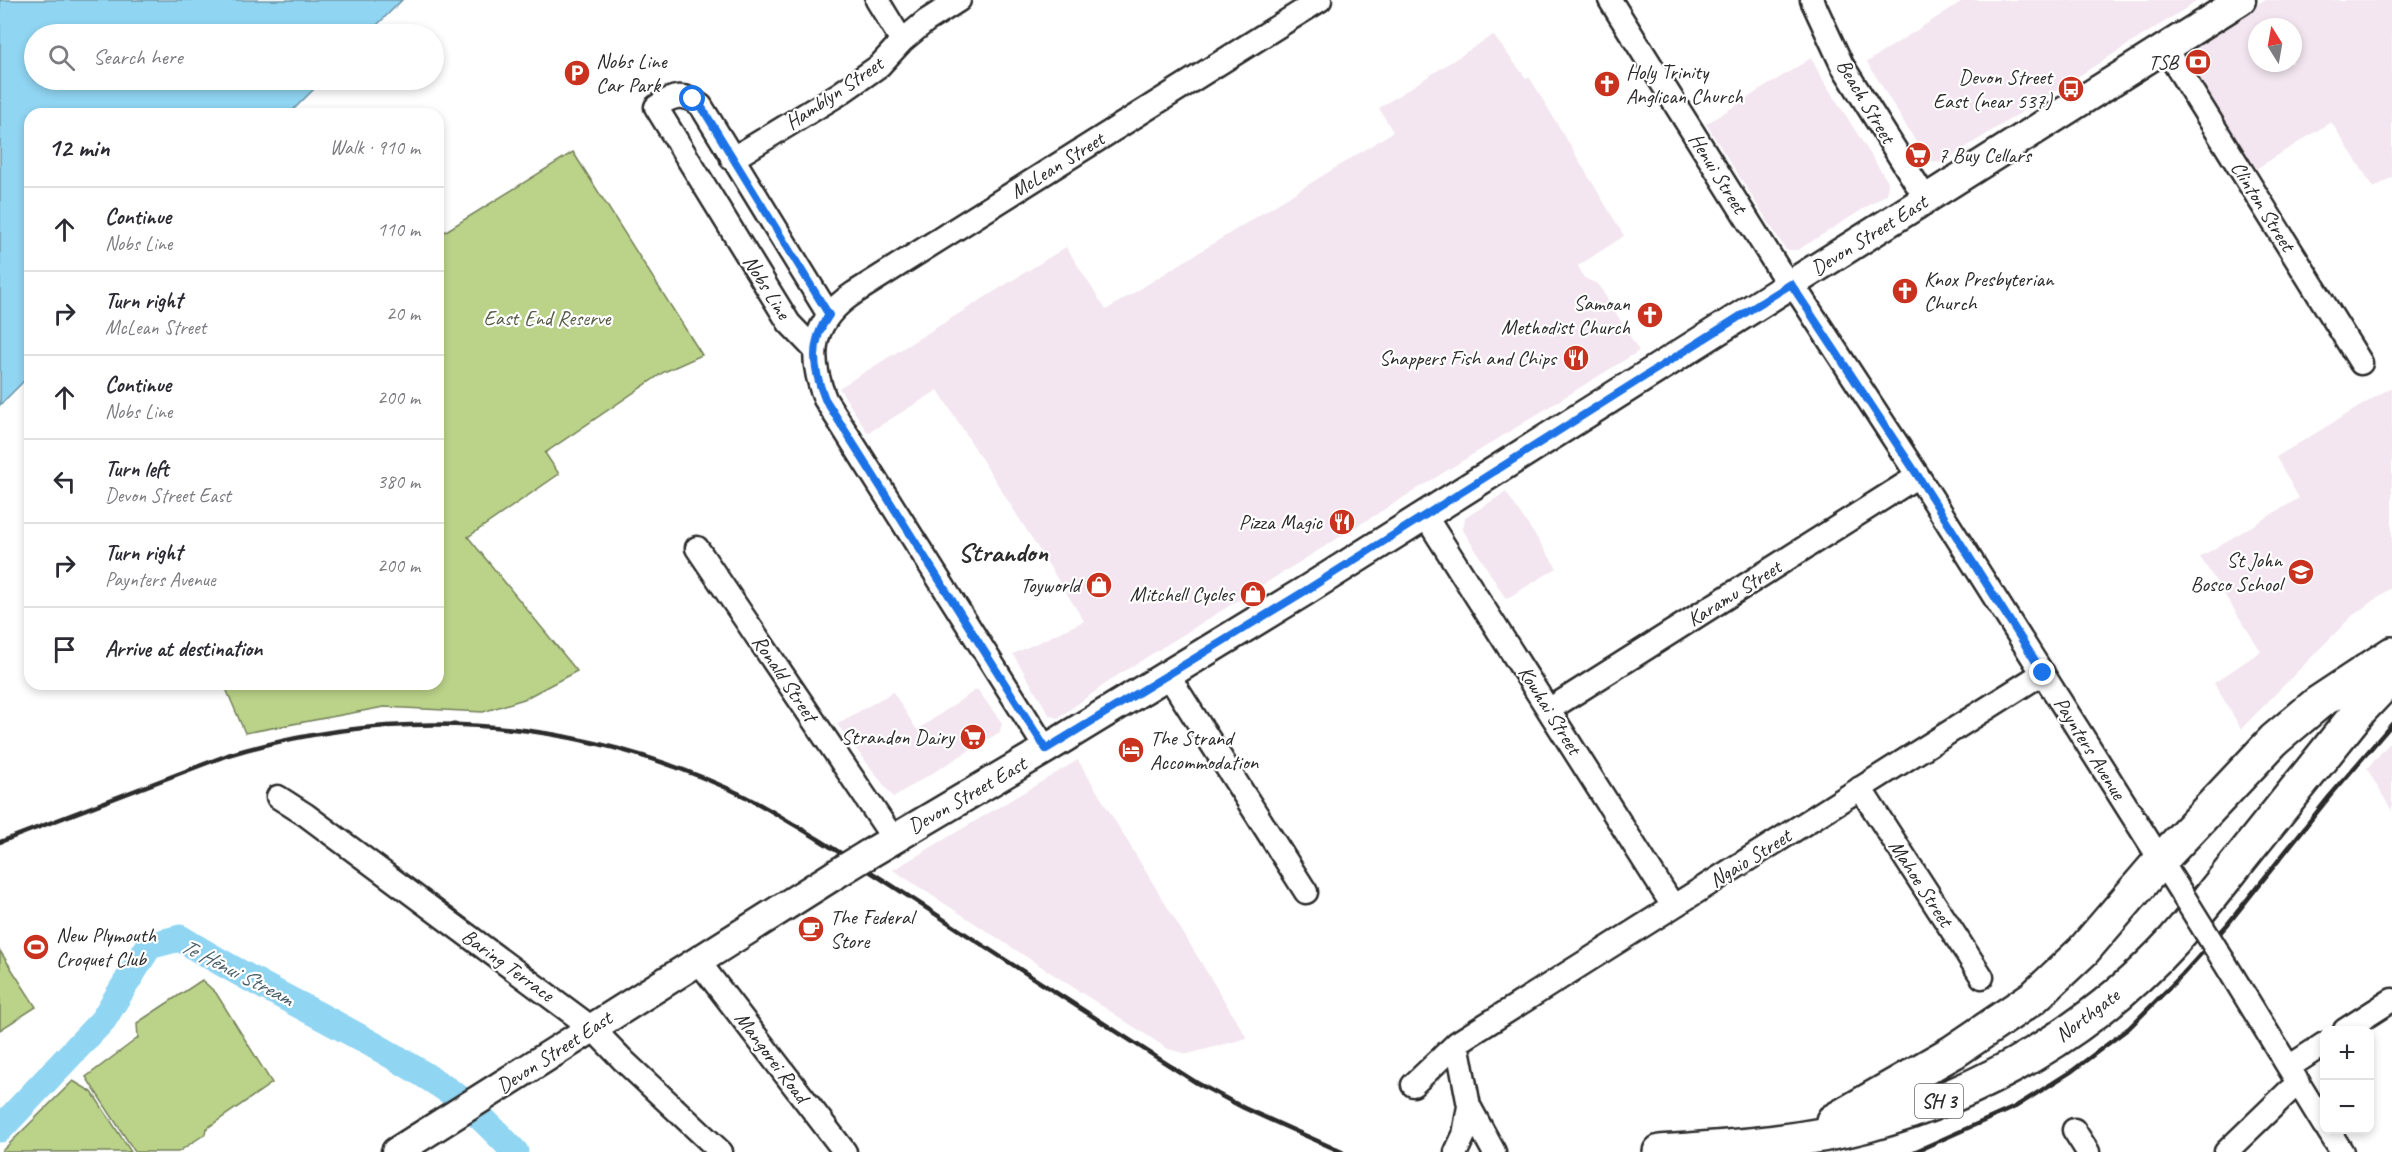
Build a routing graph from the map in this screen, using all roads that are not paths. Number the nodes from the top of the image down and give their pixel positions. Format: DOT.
graph roads {
  1 [pos="877,0"];
  2 [pos="960,0"];
  3 [pos="1320,0"];
  4 [pos="1610,0"];
  5 [pos="1812,0"];
  6 [pos="2241,0"];
  7 [pos="902,41"];
  8 [pos="2165,48"];
  9 [pos="732,159"];
  10 [pos="1926,199"];
  11 [pos="1791,284"];
  12 [pos="829,315"];
  13 [pos="814,349"];
  14 [pos="2361,363"];
  15 [pos="1918,476"];
  16 [pos="1424,514"];
  17 [pos="697,548"];
  18 [pos="2392,654"];
  19 [pos="2043,673"];
  20 [pos="1168,675"];
  21 [pos="2392,676"];
  22 [pos="1550,710"];
  23 [pos="1046,749"];
  24 [pos="1860,788"];
  25 [pos="278,797"];
  26 [pos="893,838"];
  27 [pos="2161,860"];
  28 [pos="1306,892"];
  29 [pos="1673,906"];
  30 [pos="699,962"];
  31 [pos="1982,977"];
  32 [pos="2392,1000"];
  33 [pos="2351,1026"];
  34 [pos="592,1028"];
  35 [pos="1457,1043"];
  36 [pos="2320,1049"];
  37 [pos="2294,1075"];
  38 [pos="1413,1085"];
  39 [pos="1469,1107"];
  40 [pos="2320,1117"];
  41 [pos="2074,1130"];
  42 [pos="2331,1134"];
  43 [pos="1772,1143"];
  44 [pos="405,1146"];
  45 [pos="722,1152"];
  46 [pos="845,1152"];
  47 [pos="1456,1152"];
  48 [pos="1494,1152"];
  49 [pos="1660,1152"];
  50 [pos="2088,1152"];
  51 [pos="2226,1152"];
  52 [pos="2342,1152"];
  1 -- 7 [label="street"];
  2 -- 7 [label="street, Hamblyn Street"];
  3 -- 12 [label="street, McLean Street"];
  4 -- 11 [label="street, Henui Street"];
  5 -- 10 [label="street, Beach Street"];
  6 -- 8 [label="main road, Devon Street East"];
  7 -- 9 [label="street, Hamblyn Street"];
  8 -- 10 [label="main road, Devon Street East"];
  8 -- 14 [label="street, Clinton Street"];
  9 -- 12 [label="street, Nobs Line"];
  9 -- 13 [label="street, Nobs Line"];
  10 -- 11 [label="main road, Devon Street East"];
  11 -- 15 [label="street, Paynters Avenue"];
  11 -- 16 [label="main road, Devon Street East"];
  12 -- 13 [label="street, McLean Street"];
  13 -- 23 [label="street"];
  15 -- 19 [label="street, Paynters Avenue"];
  15 -- 22 [label="street, Karamu Street"];
  16 -- 20 [label="main road, Devon Street East"];
  16 -- 22 [label="street, Kowhai Street"];
  17 -- 26 [label="street, Ronald Street"];
  18 -- 27 [label="highway"];
  19 -- 24 [label="street, Ngaio Street"];
  19 -- 27 [label="street, Paynters Avenue"];
  20 -- 23 [label="main road, Devon Street East"];
  20 -- 28 [label="street"];
  21 -- 43 [label="highway, Northgate / SH 3"];
  22 -- 29 [label="street, Kowhai Street"];
  23 -- 26 [label="main road, Devon Street East"];
  24 -- 29 [label="street, Ngaio Street"];
  24 -- 31 [label="street, Mahoe Street"];
  25 -- 34 [label="street, Baring Terrace"];
  26 -- 30 [label="main road, Devon Street East, bridge"];
  27 -- 37 [label="street, Paynters Avenue, bridge"];
  27 -- 43 [label="highway"];
  29 -- 35 [label="street, Ngaio Street"];
  30 -- 34 [label="main road, Devon Street East"];
  30 -- 46 [label="street, Mangorei Road"];
  32 -- 33 [label="street"];
  34 -- 44 [label="main road, Devon Street East"];
  34 -- 45 [label="street, Baring Terrace"];
  35 -- 38 [label="street, Ngaio Street"];
  35 -- 39 [label="street"];
  36 -- 37 [label="street"];
  37 -- 40 [label="street, Paynters Avenue"];
  37 -- 51 [label="street"];
  39 -- 47 [label="street"];
  39 -- 48 [label="street"];
  41 -- 50 [label="street"];
  42 -- 52 [label="street"];
  43 -- 49 [label="highway, Northgate / SH 3"];
}
